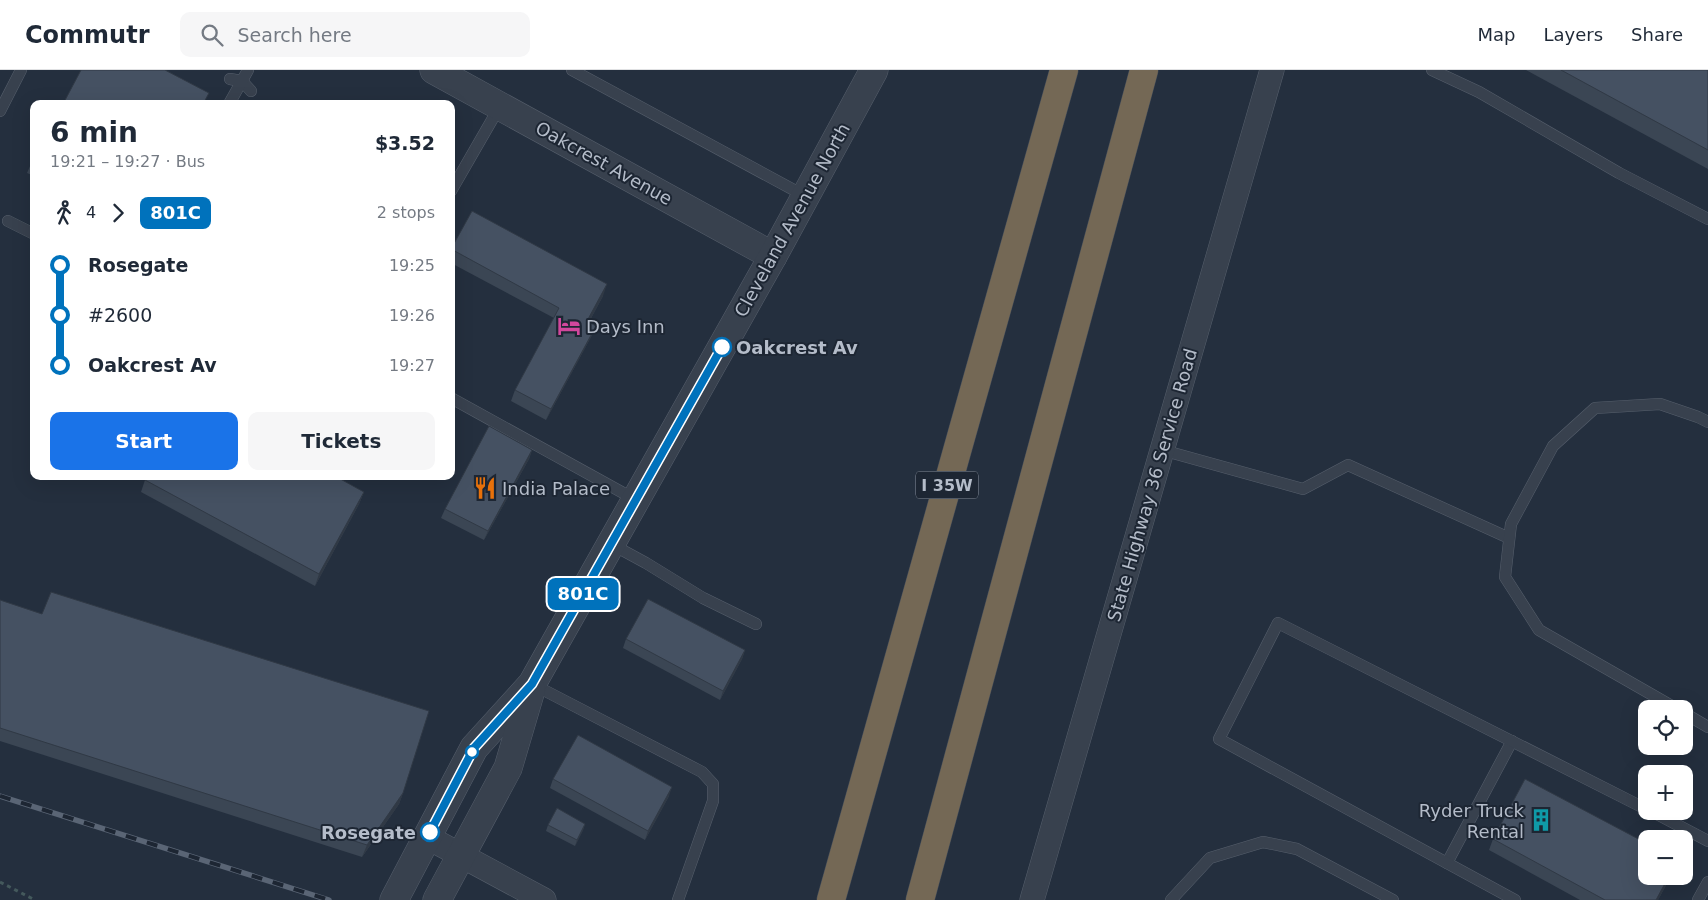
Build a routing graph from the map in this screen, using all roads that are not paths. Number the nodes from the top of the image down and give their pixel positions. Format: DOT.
graph roads {
  1 [pos="21,70"];
  2 [pos="248,70"];
  3 [pos="434,70"];
  4 [pos="572,70"];
  5 [pos="874,70"];
  6 [pos="1064,70"];
  7 [pos="1144,70"];
  8 [pos="1272,70"];
  9 [pos="1432,70"];
  10 [pos="230,79"];
  11 [pos="242,81"];
  12 [pos="251,91"];
  13 [pos="231,100"];
  14 [pos="500,106"];
  15 [pos="0,111"];
  16 [pos="455,184"];
  17 [pos="805,196"];
  18 [pos="1708,219"];
  19 [pos="8,221"];
  20 [pos="30,232"];
  21 [pos="773,256"];
  22 [pos="455,400"];
  23 [pos="1708,422"];
  24 [pos="1162,450"];
  25 [pos="636,500"];
  26 [pos="1509,538"];
  27 [pos="611,544"];
  28 [pos="756,624"];
  29 [pos="532,684"];
  30 [pos="1661,700"];
  31 [pos="1693,718"];
  32 [pos="1708,726"];
  33 [pos="1512,741"];
  34 [pos="1638,805"];
  35 [pos="1668,820"];
  36 [pos="427,837"];
  37 [pos="1708,841"];
  38 [pos="462,855"];
  39 [pos="1447,863"];
  40 [pos="1708,882"];
  41 [pos="1372,888"];
  42 [pos="394,900"];
  43 [pos="437,900"];
  44 [pos="544,900"];
  45 [pos="678,900"];
  46 [pos="831,900"];
  47 [pos="920,900"];
  48 [pos="1032,900"];
  49 [pos="1171,900"];
  50 [pos="1368,900"];
  51 [pos="1393,900"];
  52 [pos="1515,900"];
  53 [pos="1698,900"];
  1 -- 15 [label="lane"];
  2 -- 11 [label="lane"];
  3 -- 14 [label="street, Oakcrest Avenue"];
  4 -- 17 [label="lane"];
  5 -- 17 [label="street, Cleveland Avenue North"];
  6 -- 46 [label="highway, I 35W"];
  7 -- 47 [label="highway"];
  8 -- 24 [label="street, State Highway 36 Service Road"];
  9 -- 18 [label="lane"];
  10 -- 11 [label="lane"];
  11 -- 12 [label="lane"];
  11 -- 13 [label="lane"];
  14 -- 16 [label="lane"];
  14 -- 21 [label="street, Oakcrest Avenue"];
  17 -- 21 [label="street, Cleveland Avenue North"];
  19 -- 20 [label="lane"];
  21 -- 25 [label="street, Cleveland Avenue North"];
  22 -- 25 [label="lane"];
  23 -- 26 [label="lane"];
  24 -- 26 [label="lane"];
  24 -- 48 [label="street, State Highway 36 Service Road"];
  25 -- 27 [label="street, Cleveland Avenue North"];
  26 -- 30 [label="lane"];
  27 -- 28 [label="lane"];
  27 -- 29 [label="street, Cleveland Avenue North"];
  29 -- 36 [label="street, Cleveland Avenue North"];
  29 -- 38 [label="street, Cleveland Avenue North"];
  29 -- 45 [label="lane"];
  31 -- 32 [label="lane"];
  33 -- 34 [label="lane"];
  33 -- 39 [label="lane"];
  33 -- 39 [label="lane"];
  35 -- 37 [label="lane"];
  36 -- 38 [label="street"];
  36 -- 42 [label="street, Cleveland Avenue North"];
  38 -- 43 [label="street, Cleveland Avenue North"];
  38 -- 44 [label="street"];
  39 -- 52 [label="lane"];
  40 -- 53 [label="lane"];
  41 -- 49 [label="lane"];
  41 -- 50 [label="lane"];
  41 -- 51 [label="lane"];
}
